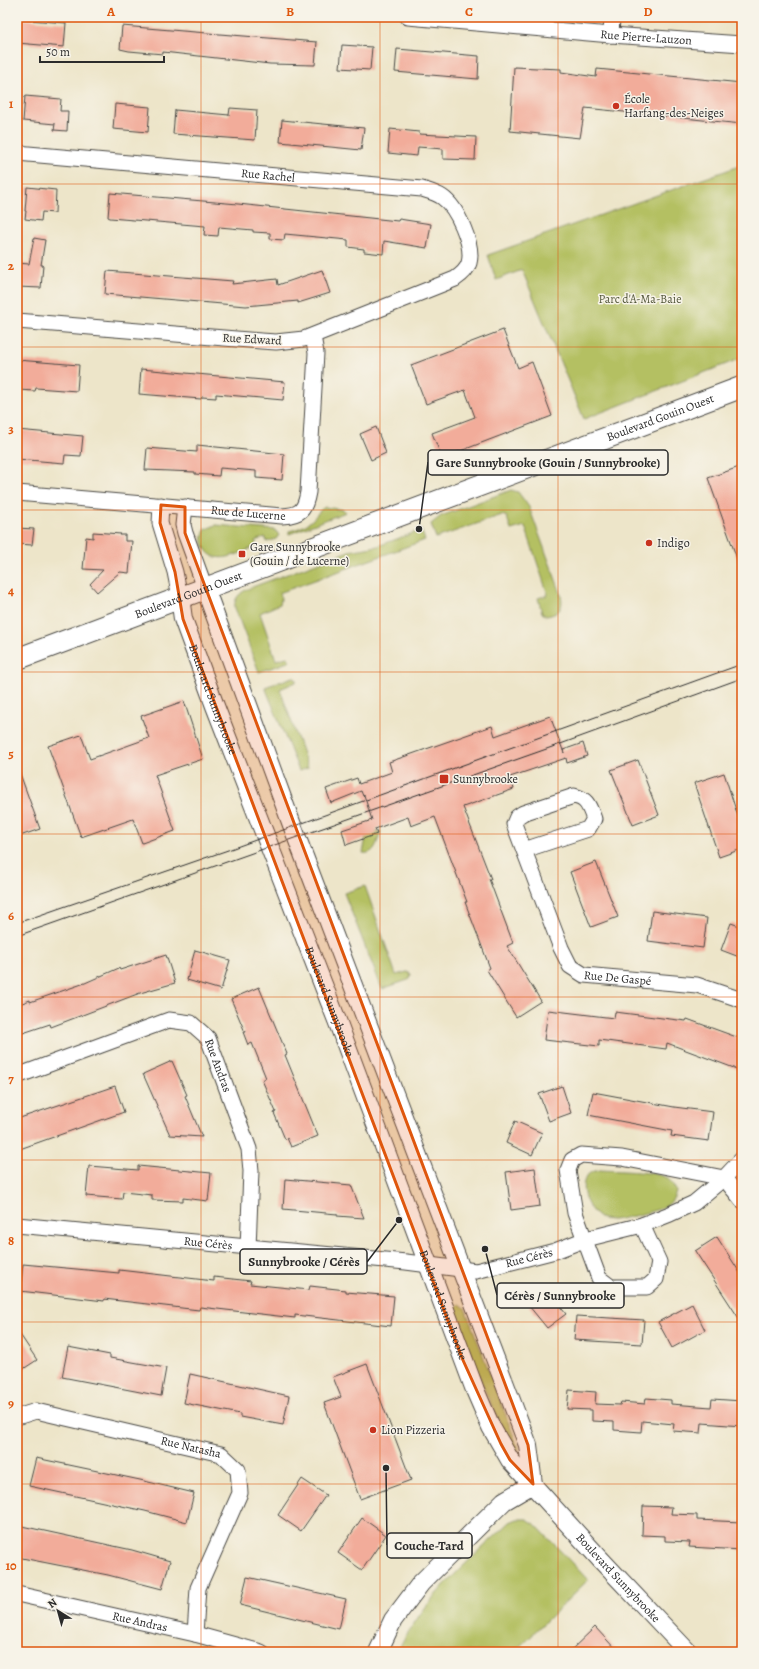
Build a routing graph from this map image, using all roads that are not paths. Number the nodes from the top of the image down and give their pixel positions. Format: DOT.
graph roads {
  1 [pos="408,17"];
  2 [pos="612,17"];
  3 [pos="611,35"];
  4 [pos="742,44"];
  5 [pos="17,153"];
  6 [pos="469,265"];
  7 [pos="17,321"];
  8 [pos="313,336"];
  9 [pos="742,387"];
  10 [pos="17,493"];
  11 [pos="161,505"];
  12 [pos="185,507"];
  13 [pos="205,588"];
  14 [pos="180,597"];
  15 [pos="17,659"];
  16 [pos="524,850"];
  17 [pos="742,1000"];
  18 [pos="17,1076"];
  19 [pos="742,1159"];
  20 [pos="724,1178"];
  21 [pos="742,1200"];
  22 [pos="17,1225"];
  23 [pos="642,1225"];
  24 [pos="586,1239"];
  25 [pos="248,1248"];
  26 [pos="429,1266"];
  27 [pos="461,1270"];
  28 [pos="17,1417"];
  29 [pos="533,1484"];
  30 [pos="17,1594"];
  31 [pos="195,1634"];
  32 [pos="262,1652"];
  33 [pos="378,1652"];
  34 [pos="688,1652"];
  1 -- 3 [label="street, Rue Pierre-Lauzon"];
  2 -- 3 [label="street"];
  3 -- 4 [label="street, Rue Pierre-Lauzon"];
  5 -- 6 [label="street, Rue Rachel"];
  6 -- 8 [label="street, Rue Edward"];
  7 -- 8 [label="street, Rue Edward"];
  8 -- 12 [label="street, Rue de Lucerne"];
  9 -- 13 [label="main road, Boulevard Gouin Ouest"];
  10 -- 11 [label="street, Rue de Lucerne"];
  11 -- 12 [label="street, Rue de Lucerne"];
  11 -- 14 [label="street, Boulevard Sunnybrooke"];
  12 -- 13 [label="street"];
  13 -- 14 [label="main road, Boulevard Gouin Ouest"];
  13 -- 27 [label="street"];
  14 -- 15 [label="main road, Boulevard Gouin Ouest"];
  14 -- 26 [label="street, Boulevard Sunnybrooke"];
  16 -- 16 [label="street, Rue De Gaspé"];
  16 -- 17 [label="street, Rue De Gaspé"];
  18 -- 25 [label="street, Rue Andras"];
  19 -- 20 [label="street, Rue Cérès"];
  20 -- 21 [label="street"];
  20 -- 23 [label="street, Rue Cérès"];
  20 -- 24 [label="street"];
  22 -- 25 [label="street, Rue Cérès"];
  23 -- 24 [label="street, Rue Cérès"];
  23 -- 24 [label="street"];
  24 -- 27 [label="street, Rue Cérès"];
  25 -- 26 [label="street, Rue Cérès"];
  26 -- 27 [label="street, Rue Cérès"];
  26 -- 29 [label="street, Boulevard Sunnybrooke"];
  27 -- 29 [label="street"];
  28 -- 31 [label="street, Rue Natasha"];
  29 -- 33 [label="street"];
  29 -- 34 [label="street, Boulevard Sunnybrooke"];
  30 -- 31 [label="street, Rue Andras"];
  31 -- 32 [label="street, Rue Andras"];
}
